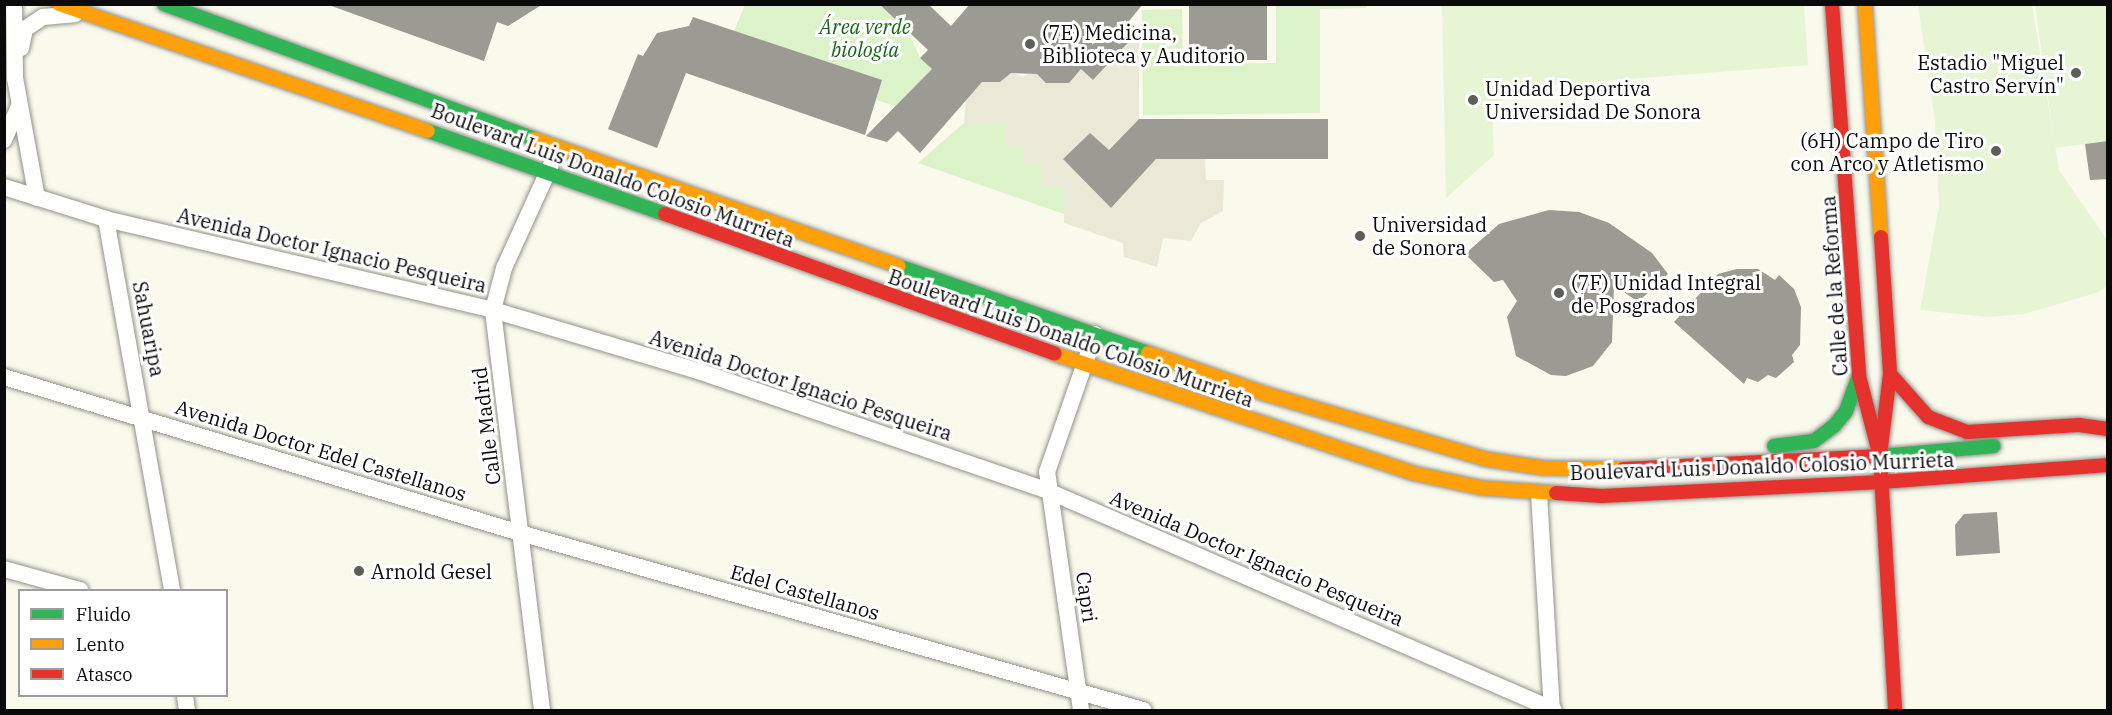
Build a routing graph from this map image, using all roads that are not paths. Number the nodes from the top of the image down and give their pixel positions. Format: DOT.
graph roads {
  1 [pos="14,4"];
  2 [pos="59,4"];
  3 [pos="164,4"];
  4 [pos="1832,4"];
  5 [pos="1865,4"];
  6 [pos="90,12"];
  7 [pos="10,72"];
  8 [pos="19,106"];
  9 [pos="4,140"];
  10 [pos="558,148"];
  11 [pos="548,172"];
  12 [pos="4,187"];
  13 [pos="37,198"];
  14 [pos="106,219"];
  15 [pos="493,310"];
  16 [pos="1095,334"];
  17 [pos="1085,365"];
  18 [pos="1890,374"];
  19 [pos="1859,376"];
  20 [pos="4,377"];
  21 [pos="144,417"];
  22 [pos="1270,428"];
  23 [pos="2108,429"];
  24 [pos="2108,435"];
  25 [pos="1650,452"];
  26 [pos="1596,453"];
  27 [pos="1880,456"];
  28 [pos="1418,458"];
  29 [pos="1485,459"];
  30 [pos="1437,461"];
  31 [pos="2108,465"];
  32 [pos="1881,482"];
  33 [pos="1048,490"];
  34 [pos="1539,493"];
  35 [pos="520,533"];
  36 [pos="4,569"];
  37 [pos="73,589"];
  38 [pos="172,589"];
  39 [pos="1079,692"];
  40 [pos="1553,710"];
  41 [pos="542,711"];
  42 [pos="1081,711"];
  43 [pos="1143,711"];
  44 [pos="1895,711"];
  1 -- 7 [label="street"];
  2 -- 6 [label="main road, Boulevard Luis Donaldo Colosio Murrieta"];
  3 -- 10 [label="main road, Boulevard Luis Donaldo Colosio Murrieta"];
  4 -- 19 [label="main road, Calle de la Reforma"];
  5 -- 18 [label="main road, Calle de la Reforma"];
  6 -- 7 [label="street"];
  6 -- 11 [label="main road, Boulevard Luis Donaldo Colosio Murrieta"];
  7 -- 8 [label="street"];
  8 -- 9 [label="street"];
  8 -- 13 [label="street"];
  10 -- 11 [label="street, Calle Madrid"];
  10 -- 16 [label="main road, Boulevard Luis Donaldo Colosio Murrieta"];
  11 -- 15 [label="street, Calle Madrid"];
  11 -- 17 [label="main road, Boulevard Luis Donaldo Colosio Murrieta"];
  12 -- 13 [label="street, Avenida Doctor Ignacio Pesqueira"];
  13 -- 14 [label="street, Avenida Doctor Ignacio Pesqueira"];
  14 -- 15 [label="street, Avenida Doctor Ignacio Pesqueira"];
  14 -- 21 [label="street, Sahuaripa"];
  15 -- 33 [label="street, Avenida Doctor Ignacio Pesqueira"];
  15 -- 35 [label="street, Calle Madrid"];
  16 -- 17 [label="street, Capri"];
  16 -- 29 [label="main road, Boulevard Luis Donaldo Colosio Murrieta"];
  17 -- 22 [label="main road, Boulevard Luis Donaldo Colosio Murrieta"];
  17 -- 33 [label="street, Capri"];
  18 -- 23 [label="main road"];
  18 -- 27 [label="main road, Calle de la Reforma"];
  19 -- 25 [label="main road"];
  19 -- 27 [label="main road, Calle de la Reforma"];
  20 -- 21 [label="street"];
  21 -- 35 [label="street, Avenida Doctor Edel Castellanos"];
  21 -- 38 [label="street, Sahuaripa"];
  22 -- 28 [label="main road"];
  22 -- 34 [label="main road, Boulevard Luis Donaldo Colosio Murrieta"];
  24 -- 27 [label="main road, Boulevard Luis Donaldo Colosio Murrieta"];
  26 -- 29 [label="main road"];
  27 -- 29 [label="main road, Boulevard Luis Donaldo Colosio Murrieta"];
  27 -- 32 [label="main road, Calle de la Reforma"];
  29 -- 30 [label="main road"];
  31 -- 32 [label="main road, Boulevard Luis Donaldo Colosio Murrieta"];
  32 -- 34 [label="main road, Boulevard Luis Donaldo Colosio Murrieta"];
  32 -- 44 [label="main road, Calle de la Reforma"];
  33 -- 39 [label="street, Capri"];
  33 -- 40 [label="street, Avenida Doctor Ignacio Pesqueira"];
  34 -- 40 [label="street"];
  35 -- 39 [label="street, Edel Castellanos"];
  35 -- 41 [label="street, Calle Madrid"];
  36 -- 37 [label="street"];
  39 -- 42 [label="street, Capri"];
  39 -- 43 [label="street"];
}
